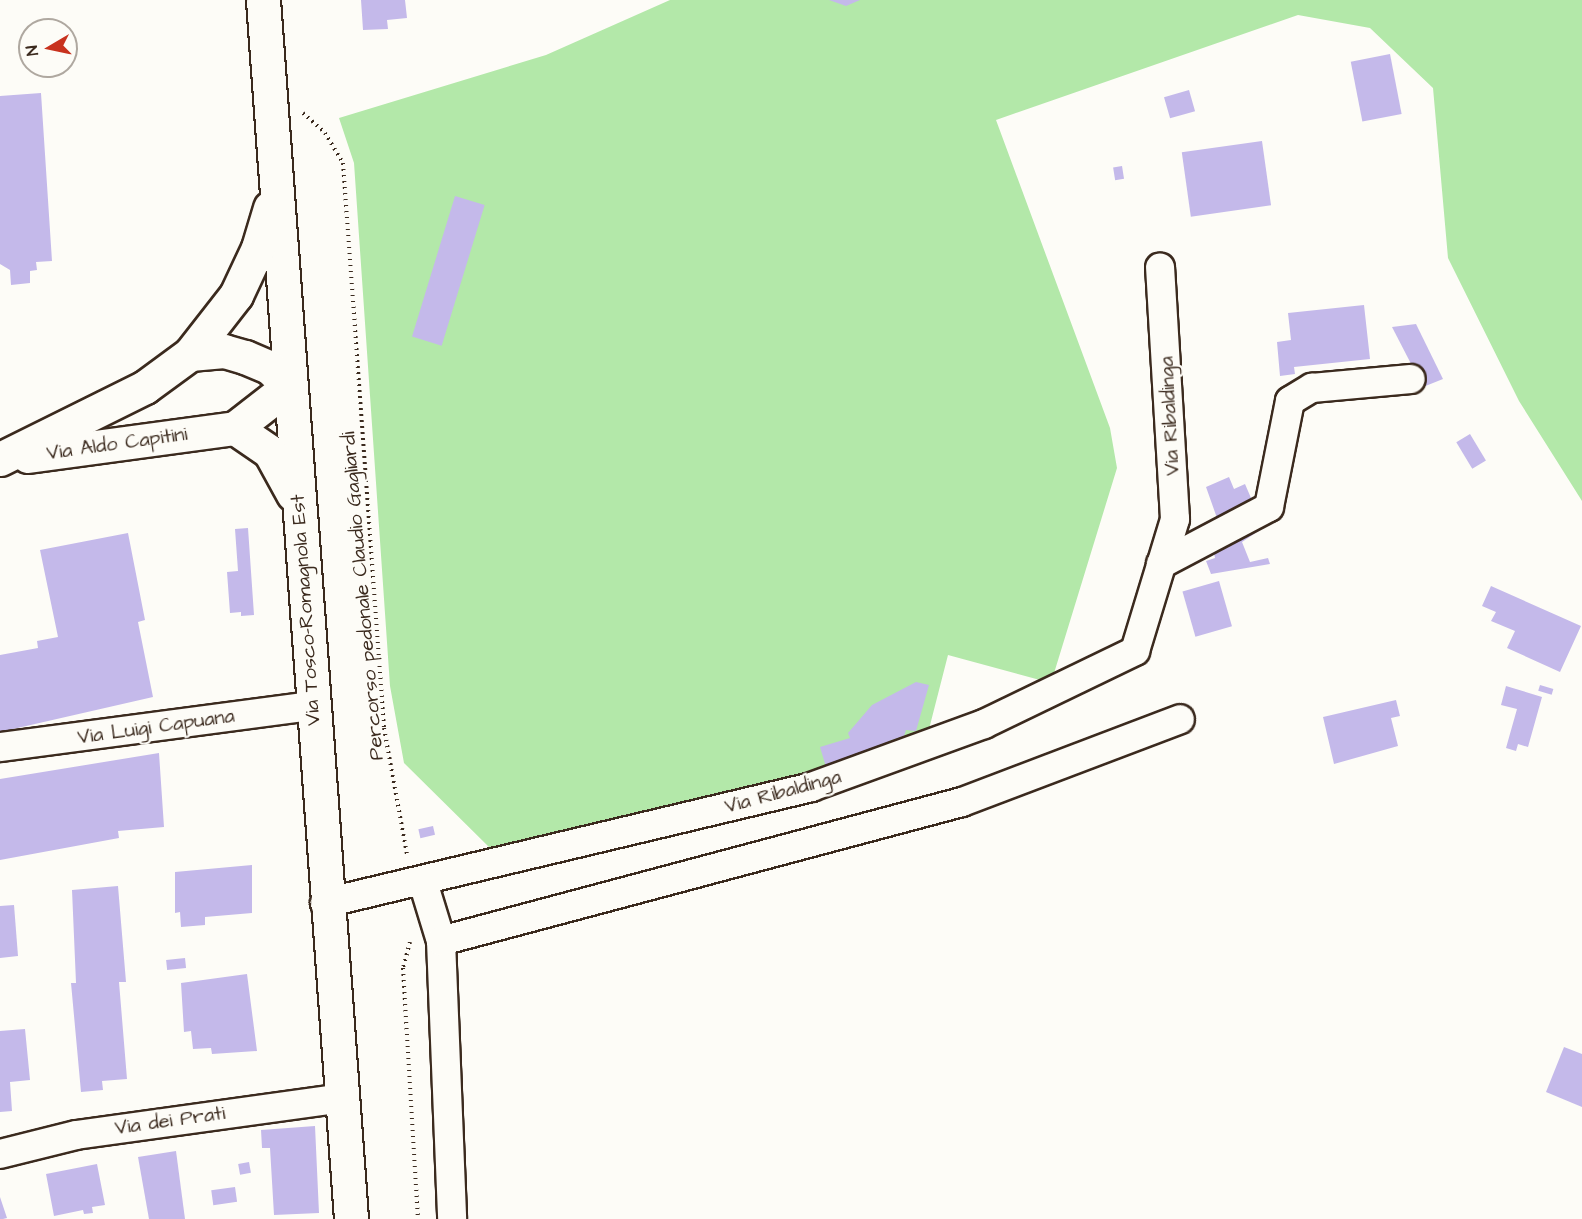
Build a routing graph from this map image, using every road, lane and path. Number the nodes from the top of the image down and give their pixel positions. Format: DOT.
graph roads {
  1 [pos="263,0"];
  2 [pos="294,104"];
  3 [pos="276,176"];
  4 [pos="1160,267"];
  5 [pos="189,354"];
  6 [pos="1411,379"];
  7 [pos="289,386"];
  8 [pos="235,428"];
  9 [pos="0,459"];
  10 [pos="300,517"];
  11 [pos="1161,564"];
  12 [pos="313,706"];
  13 [pos="1180,719"];
  14 [pos="0,747"];
  15 [pos="417,883"];
  16 [pos="325,903"];
  17 [pos="411,939"];
  18 [pos="441,941"];
  19 [pos="342,1098"];
  20 [pos="0,1154"];
  21 [pos="351,1219"];
  22 [pos="418,1219"];
  23 [pos="452,1219"];
  1 -- 3 [label="main road, Via Tosco-Romagnola Est"];
  2 -- 15 [label="path, Percorso pedonale Claudio Gagliardi"];
  3 -- 5 [label="main road, Via Aldo Capitini"];
  3 -- 7 [label="main road, Via Tosco-Romagnola Est"];
  4 -- 11 [label="street, Via Ribaldinga"];
  5 -- 7 [label="main road"];
  5 -- 9 [label="main road, Via Aldo Capitini"];
  6 -- 11 [label="street"];
  7 -- 8 [label="main road"];
  7 -- 10 [label="main road, Via Tosco-Romagnola Est"];
  8 -- 9 [label="main road, Via Aldo Capitini"];
  8 -- 10 [label="main road"];
  10 -- 12 [label="main road, Via Tosco-Romagnola Est"];
  11 -- 15 [label="street, Via Ribaldinga"];
  12 -- 14 [label="street, Via Luigi Capuana"];
  12 -- 16 [label="main road, Via Tosco-Romagnola Est"];
  13 -- 18 [label="street"];
  15 -- 16 [label="street, Via Ribaldinga"];
  15 -- 18 [label="street"];
  16 -- 19 [label="main road, Via Tosco-Romagnola Est"];
  17 -- 22 [label="path"];
  18 -- 23 [label="street"];
  19 -- 20 [label="street, Via dei Prati"];
  19 -- 21 [label="main road, Via Tosco-Romagnola Est"];
}
